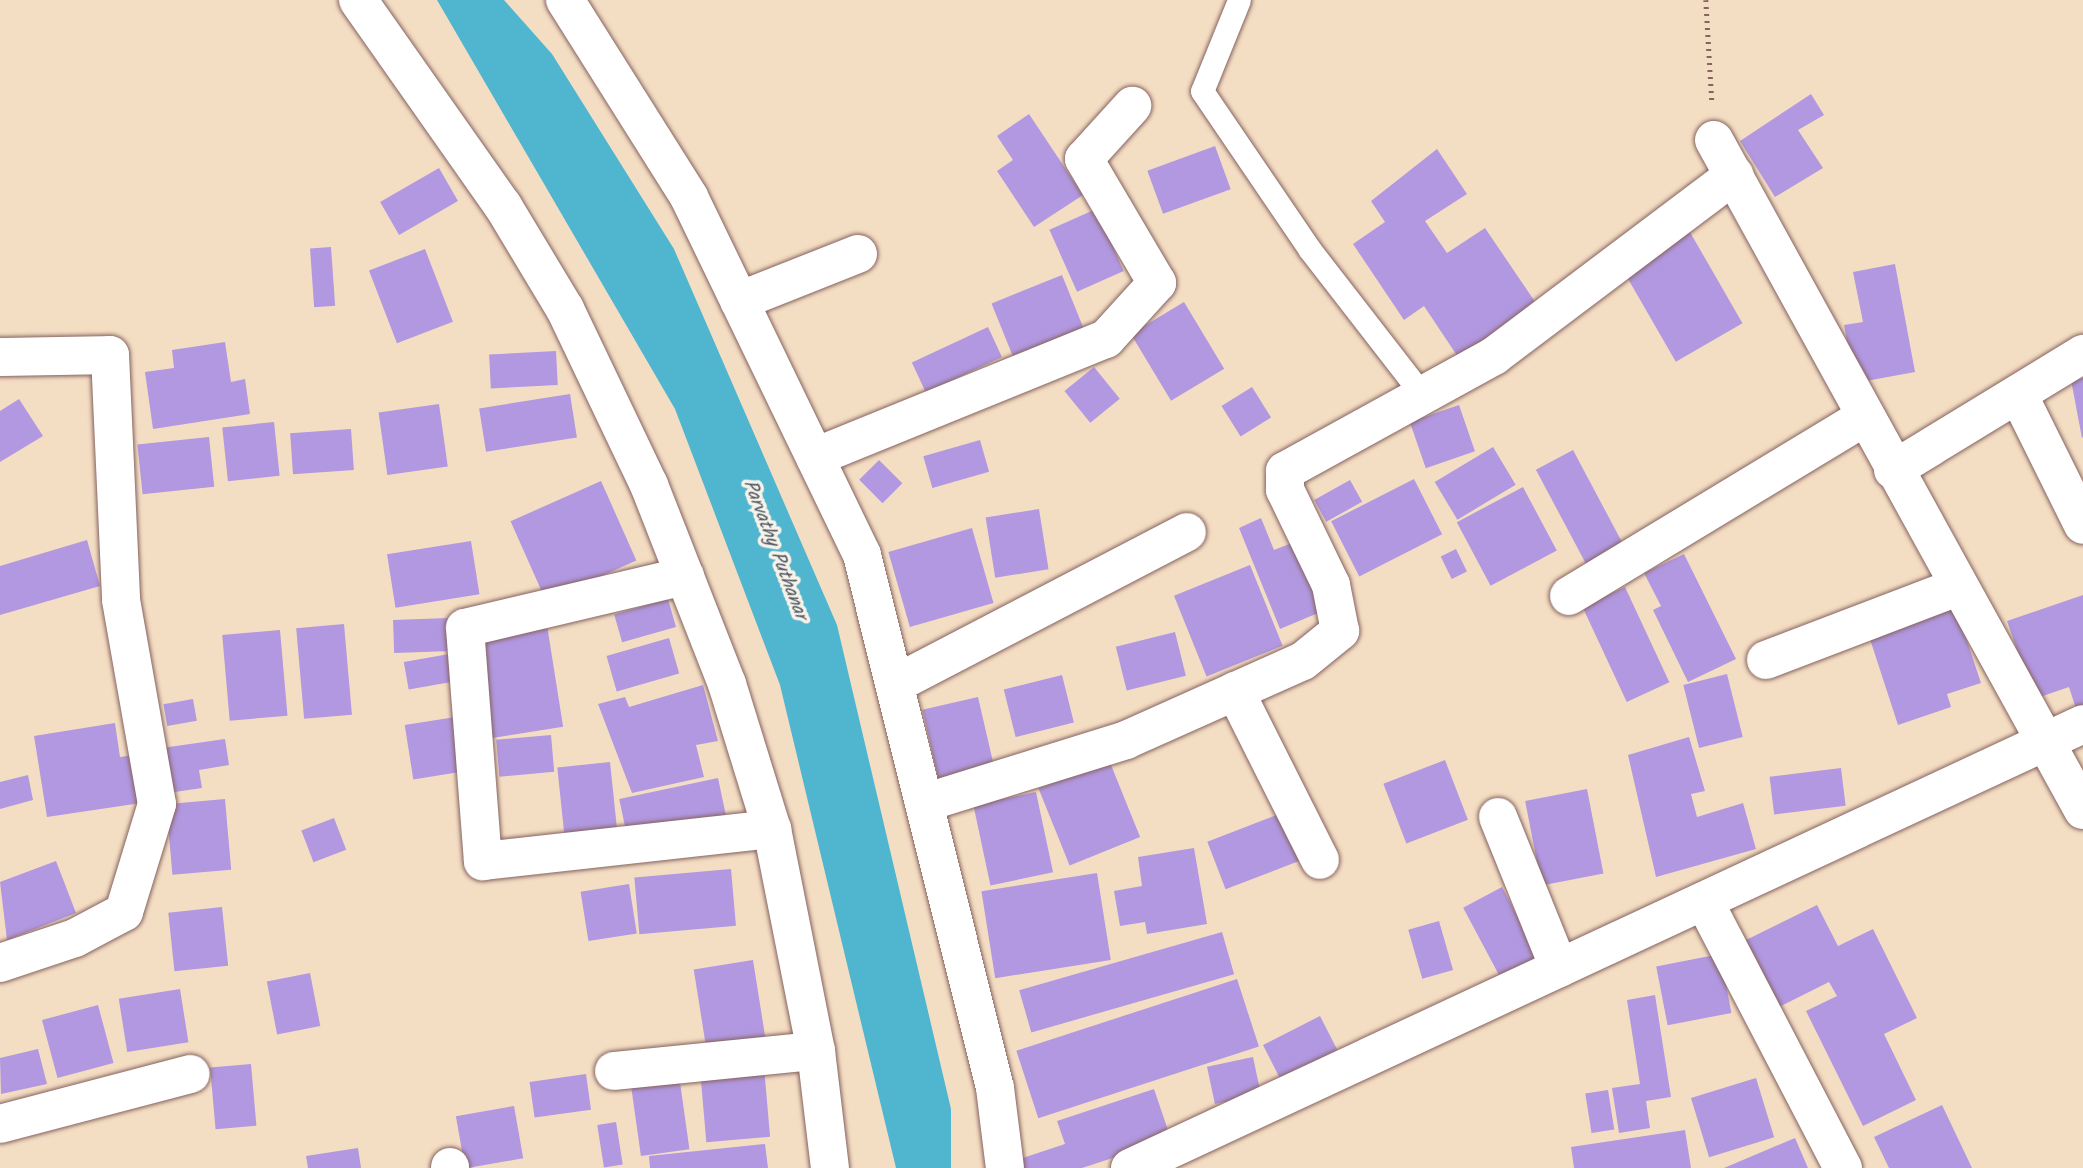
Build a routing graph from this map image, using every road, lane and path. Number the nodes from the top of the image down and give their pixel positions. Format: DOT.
graph roads {
  1 [pos="358,0"];
  2 [pos="565,0"];
  3 [pos="1239,0"];
  4 [pos="1706,0"];
  5 [pos="1132,106"];
  6 [pos="1714,140"];
  7 [pos="1734,175"];
  8 [pos="858,254"];
  9 [pos="739,302"];
  10 [pos="2083,354"];
  11 [pos="0,357"];
  12 [pos="1421,393"];
  13 [pos="2018,394"];
  14 [pos="1865,417"];
  15 [pos="815,457"];
  16 [pos="2071,469"];
  17 [pos="1893,470"];
  18 [pos="2083,525"];
  19 [pos="1187,532"];
  20 [pos="685,576"];
  21 [pos="1957,587"];
  22 [pos="1569,596"];
  23 [pos="1766,660"];
  24 [pos="895,684"];
  25 [pos="1235,691"];
  26 [pos="2083,723"];
  27 [pos="2041,743"];
  28 [pos="924,803"];
  29 [pos="2083,810"];
  30 [pos="1498,817"];
  31 [pos="772,829"];
  32 [pos="1320,860"];
  33 [pos="1704,901"];
  34 [pos="0,963"];
  35 [pos="1559,968"];
  36 [pos="816,1051"];
  37 [pos="614,1071"];
  38 [pos="191,1074"];
  39 [pos="0,1124"];
  40 [pos="830,1168"];
  41 [pos="1005,1168"];
  42 [pos="1130,1168"];
  43 [pos="1843,1168"];
  1 -- 20 [label="street"];
  2 -- 9 [label="street"];
  3 -- 12 [label="lane"];
  4 -- 6 [label="path"];
  5 -- 15 [label="street"];
  6 -- 7 [label="street"];
  7 -- 12 [label="street"];
  7 -- 14 [label="street"];
  8 -- 9 [label="street"];
  9 -- 15 [label="street"];
  10 -- 13 [label="street"];
  11 -- 34 [label="street"];
  12 -- 25 [label="street"];
  13 -- 16 [label="street"];
  13 -- 17 [label="street"];
  14 -- 17 [label="street"];
  14 -- 22 [label="street"];
  15 -- 24 [label="street"];
  16 -- 18 [label="street"];
  17 -- 21 [label="street"];
  19 -- 24 [label="street"];
  20 -- 31 [label="street"];
  20 -- 31 [label="street"];
  21 -- 23 [label="street"];
  21 -- 27 [label="street"];
  24 -- 28 [label="street"];
  25 -- 28 [label="street"];
  25 -- 32 [label="street"];
  26 -- 27 [label="street"];
  27 -- 29 [label="street"];
  27 -- 33 [label="street"];
  28 -- 41 [label="street"];
  30 -- 35 [label="street"];
  31 -- 36 [label="street"];
  33 -- 35 [label="street"];
  33 -- 43 [label="street"];
  35 -- 42 [label="street"];
  36 -- 37 [label="street"];
  36 -- 40 [label="street"];
  38 -- 39 [label="street"];
}
